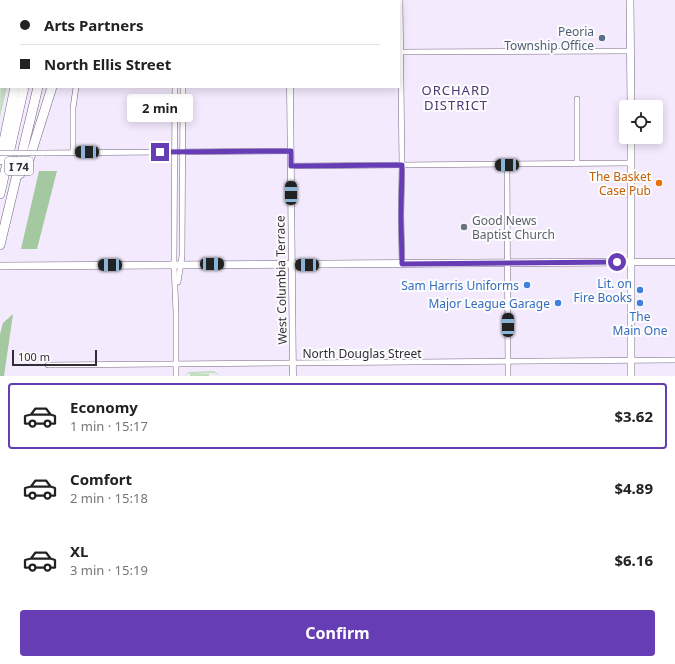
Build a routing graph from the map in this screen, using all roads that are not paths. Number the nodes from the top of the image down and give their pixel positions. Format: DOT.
graph roads {
  1 [pos="400,0"];
  2 [pos="630,0"];
  3 [pos="630,51"];
  4 [pos="400,52"];
  5 [pos="14,88"];
  6 [pos="24,88"];
  7 [pos="38,88"];
  8 [pos="52,88"];
  9 [pos="76,88"];
  10 [pos="175,88"];
  11 [pos="183,88"];
  12 [pos="290,88"];
  13 [pos="577,100"];
  14 [pos="631,100"];
  15 [pos="631,144"];
  16 [pos="175,151"];
  17 [pos="183,151"];
  18 [pos="291,151"];
  19 [pos="73,152"];
  20 [pos="0,153"];
  21 [pos="0,160"];
  22 [pos="577,164"];
  23 [pos="631,164"];
  24 [pos="402,165"];
  25 [pos="507,165"];
  26 [pos="291,166"];
  27 [pos="16,180"];
  28 [pos="0,194"];
  29 [pos="0,245"];
  30 [pos="631,262"];
  31 [pos="675,262"];
  32 [pos="507,263"];
  33 [pos="178,264"];
  34 [pos="402,264"];
  35 [pos="291,265"];
  36 [pos="0,266"];
  37 [pos="675,360"];
  38 [pos="508,361"];
  39 [pos="631,361"];
  40 [pos="293,363"];
  41 [pos="176,364"];
  42 [pos="48,365"];
  43 [pos="176,376"];
  44 [pos="293,376"];
  45 [pos="508,376"];
  46 [pos="631,376"];
  1 -- 4 [label="street"];
  2 -- 3 [label="main road"];
  3 -- 4 [label="street"];
  3 -- 14 [label="main road"];
  4 -- 24 [label="street"];
  5 -- 21 [label="highway"];
  6 -- 28 [label="highway, I 74"];
  7 -- 27 [label="highway, I 74"];
  8 -- 27 [label="highway"];
  9 -- 19 [label="street"];
  10 -- 16 [label="street"];
  11 -- 17 [label="street"];
  12 -- 18 [label="street, West Columbia Terrace"];
  13 -- 22 [label="street"];
  15 -- 23 [label="main road"];
  16 -- 17 [label="street"];
  16 -- 19 [label="street"];
  16 -- 33 [label="street"];
  17 -- 18 [label="street"];
  17 -- 33 [label="street"];
  18 -- 26 [label="street, West Columbia Terrace"];
  19 -- 20 [label="street, bridge"];
  22 -- 23 [label="street"];
  22 -- 25 [label="street"];
  23 -- 30 [label="main road"];
  24 -- 25 [label="street"];
  24 -- 26 [label="street"];
  24 -- 34 [label="street"];
  25 -- 32 [label="street"];
  26 -- 35 [label="street, West Columbia Terrace"];
  27 -- 29 [label="highway, I 74"];
  30 -- 31 [label="street"];
  30 -- 32 [label="main road"];
  30 -- 39 [label="main road"];
  32 -- 34 [label="main road"];
  32 -- 38 [label="street"];
  33 -- 35 [label="main road"];
  33 -- 36 [label="main road"];
  33 -- 41 [label="street"];
  34 -- 35 [label="main road"];
  35 -- 40 [label="street, West Columbia Terrace"];
  37 -- 39 [label="street, North Douglas Street"];
  38 -- 39 [label="street, North Douglas Street"];
  38 -- 40 [label="street, North Douglas Street"];
  38 -- 45 [label="street"];
  39 -- 46 [label="main road"];
  40 -- 41 [label="street, North Douglas Street"];
  40 -- 44 [label="street, West Columbia Terrace"];
  41 -- 42 [label="street, North Douglas Street"];
  41 -- 43 [label="street"];
}
